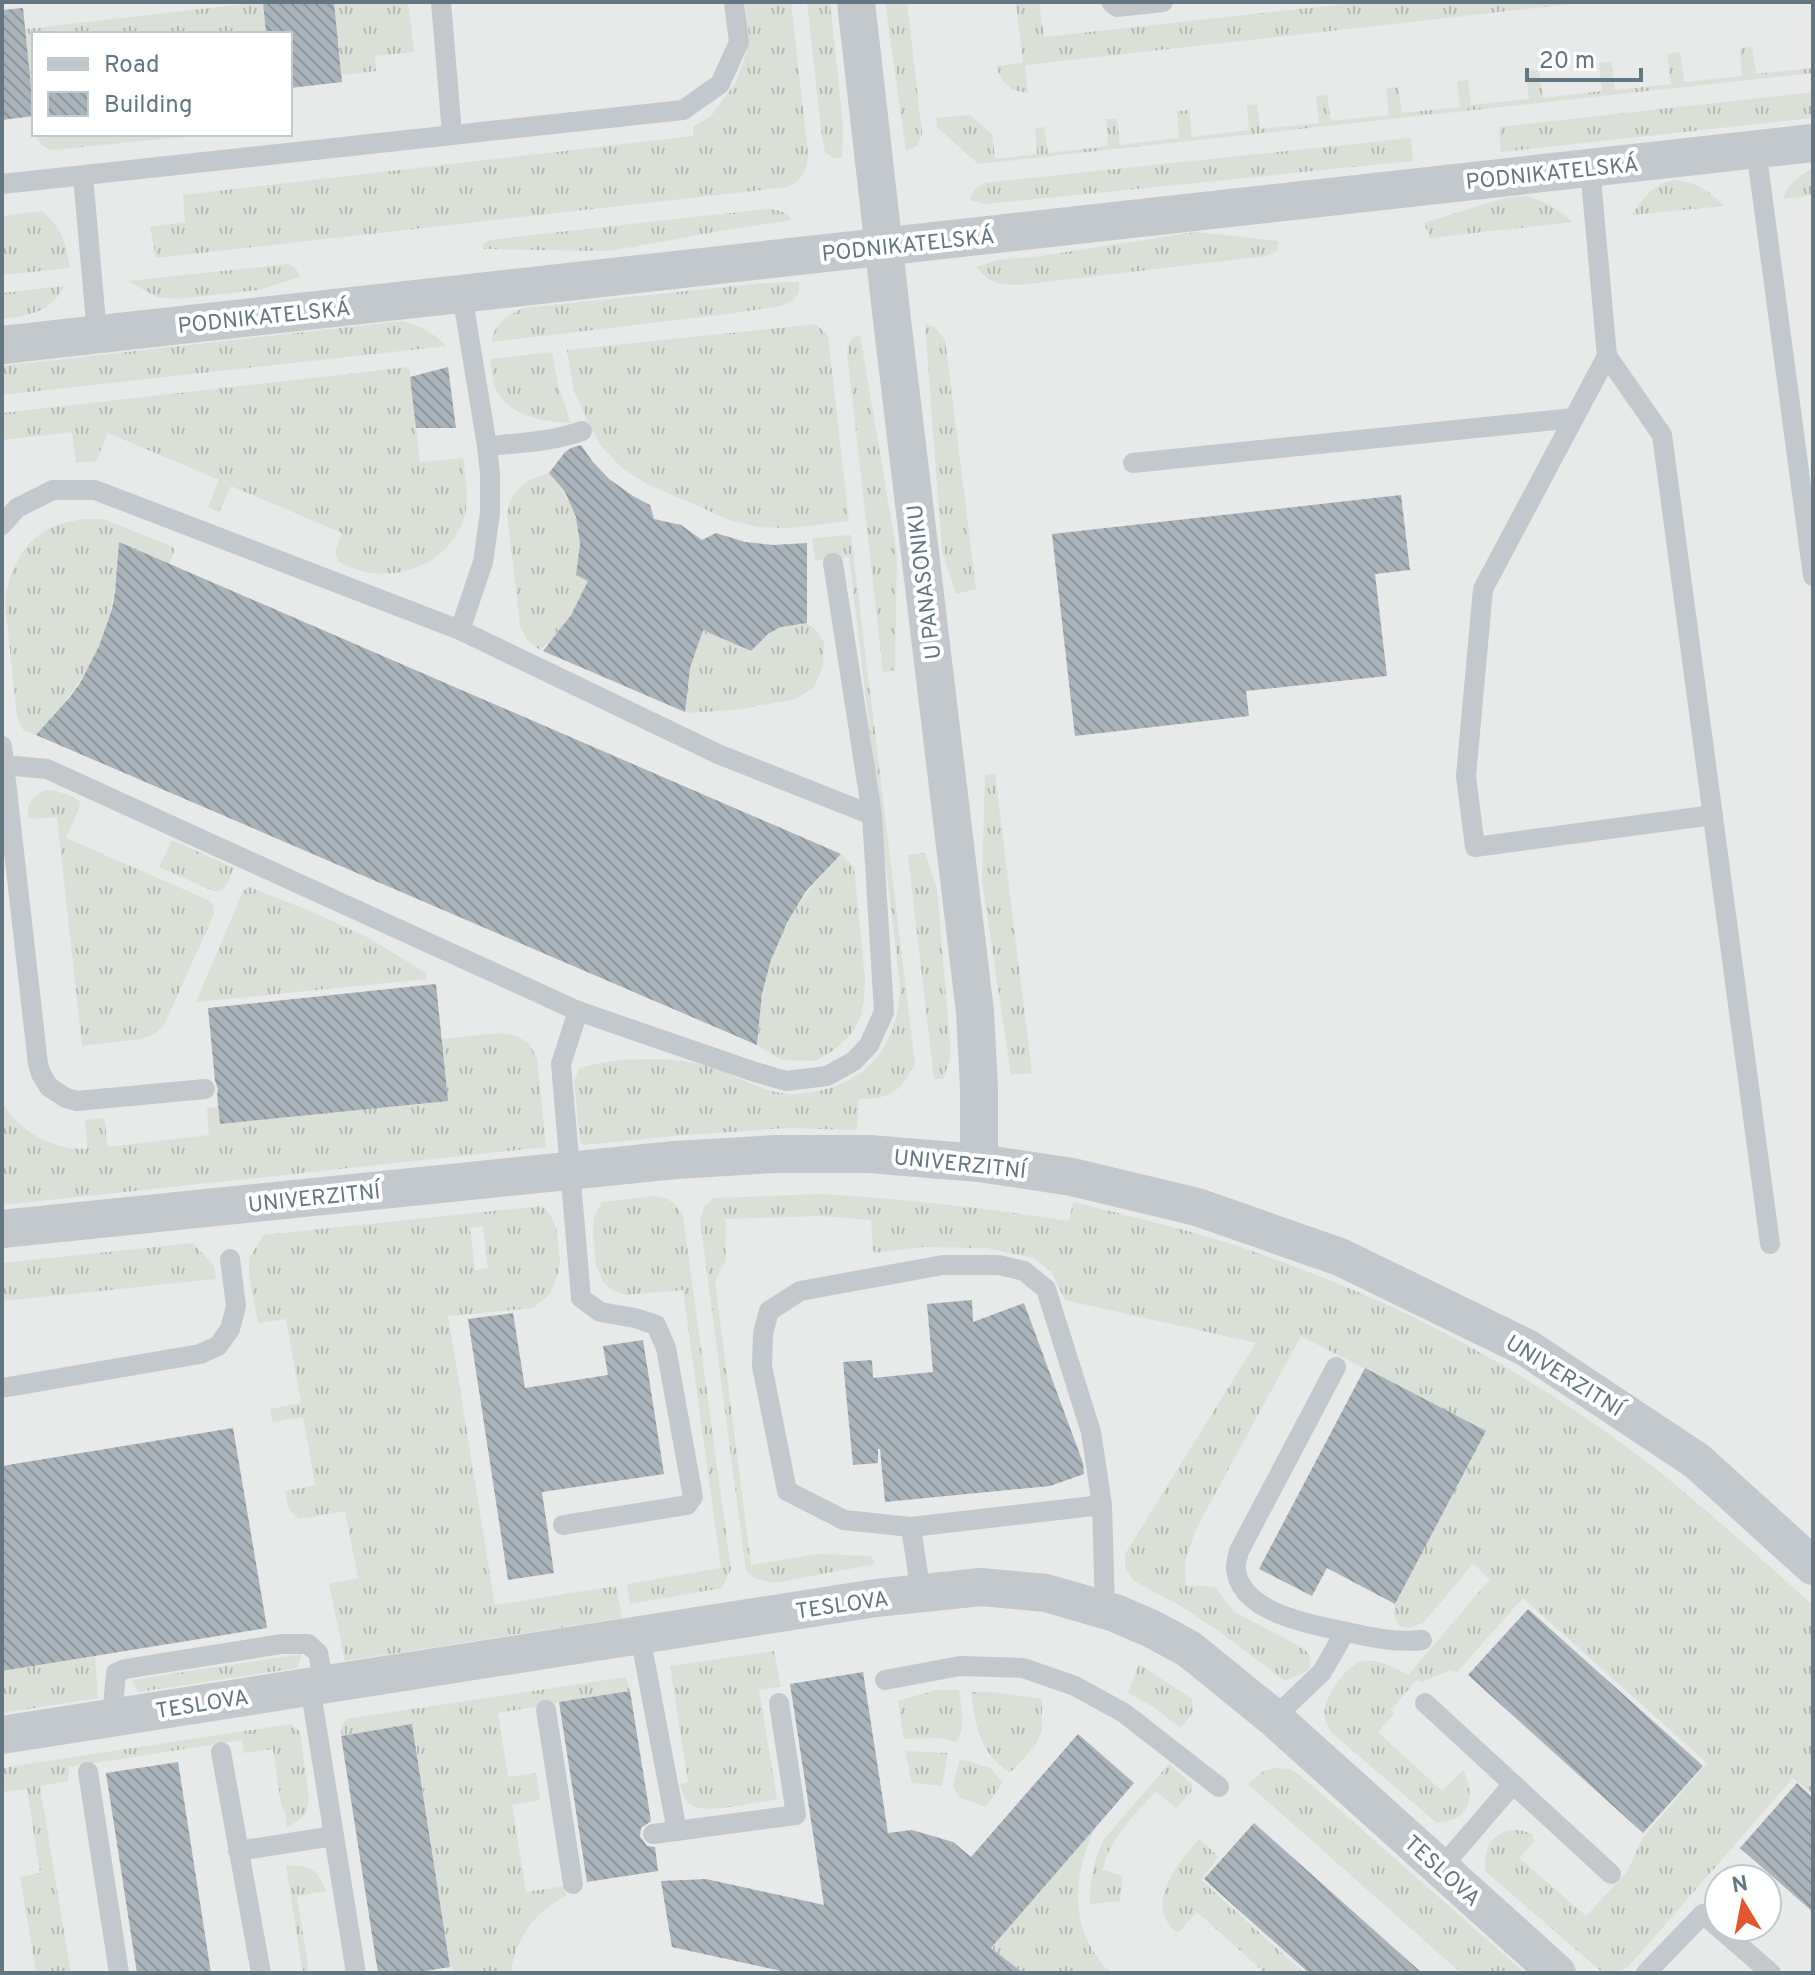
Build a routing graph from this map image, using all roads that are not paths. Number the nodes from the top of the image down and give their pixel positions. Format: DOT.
graph roads {
  1 [pos="441,2"];
  2 [pos="734,2"];
  3 [pos="856,2"];
  4 [pos="1111,2"];
  5 [pos="1163,2"];
  6 [pos="452,134"];
  7 [pos="1813,143"];
  8 [pos="1756,149"];
  9 [pos="1590,168"];
  10 [pos="83,176"];
  11 [pos="2,184"];
  12 [pos="884,247"];
  13 [pos="462,294"];
  14 [pos="97,334"];
  15 [pos="2,345"];
  16 [pos="1607,356"];
  17 [pos="1574,418"];
  18 [pos="582,431"];
  19 [pos="487,446"];
  20 [pos="1133,463"];
  21 [pos="2,525"];
  22 [pos="833,563"];
  23 [pos="1813,576"];
  24 [pos="460,630"];
  25 [pos="3,756"];
  26 [pos="872,815"];
  27 [pos="1713,815"];
  28 [pos="578,1011"];
  29 [pos="205,1089"];
  30 [pos="979,1163"];
  31 [pos="569,1171"];
  32 [pos="2,1229"];
  33 [pos="1770,1244"];
  34 [pos="230,1259"];
  35 [pos="1336,1367"];
  36 [pos="2,1388"];
  37 [pos="1102,1505"];
  38 [pos="563,1525"];
  39 [pos="911,1527"];
  40 [pos="1813,1566"];
  41 [pos="921,1594"];
  42 [pos="1105,1610"];
  43 [pos="1345,1632"];
  44 [pos="640,1636"];
  45 [pos="1422,1640"];
  46 [pos="885,1680"];
  47 [pos="317,1685"];
  48 [pos="779,1703"];
  49 [pos="1425,1703"];
  50 [pos="546,1710"];
  51 [pos="1274,1718"];
  52 [pos="2,1735"];
  53 [pos="221,1752"];
  54 [pos="88,1772"];
  55 [pos="1513,1784"];
  56 [pos="1219,1787"];
  57 [pos="677,1831"];
  58 [pos="653,1834"];
  59 [pos="334,1836"];
  60 [pos="238,1851"];
  61 [pos="1441,1868"];
  62 [pos="1611,1874"];
  63 [pos="573,1884"];
  64 [pos="119,1973"];
  65 [pos="261,1973"];
  66 [pos="356,1973"];
  67 [pos="1557,1973"];
  68 [pos="1646,1973"];
  69 [pos="1771,1973"];
  1 -- 6 [label="lane"];
  2 -- 6 [label="lane"];
  3 -- 12 [label="street, U PANASONIKU"];
  4 -- 5 [label="lane"];
  6 -- 10 [label="lane"];
  7 -- 8 [label="street, PODNIKATELSKÁ"];
  8 -- 9 [label="street, PODNIKATELSKÁ"];
  8 -- 23 [label="lane"];
  9 -- 12 [label="street, PODNIKATELSKÁ"];
  9 -- 16 [label="lane"];
  10 -- 11 [label="lane"];
  10 -- 14 [label="lane"];
  12 -- 13 [label="street, PODNIKATELSKÁ"];
  12 -- 30 [label="street, U PANASONIKU"];
  13 -- 14 [label="street, PODNIKATELSKÁ"];
  13 -- 19 [label="lane"];
  14 -- 15 [label="street, PODNIKATELSKÁ"];
  16 -- 17 [label="lane"];
  16 -- 27 [label="lane"];
  17 -- 20 [label="lane"];
  17 -- 27 [label="lane"];
  18 -- 19 [label="lane"];
  19 -- 24 [label="lane"];
  21 -- 24 [label="lane"];
  22 -- 26 [label="lane"];
  24 -- 26 [label="lane"];
  25 -- 28 [label="lane"];
  25 -- 29 [label="lane"];
  26 -- 28 [label="lane"];
  27 -- 33 [label="lane"];
  28 -- 31 [label="lane"];
  30 -- 31 [label="street, UNIVERZITNÍ"];
  30 -- 40 [label="street, UNIVERZITNÍ"];
  31 -- 32 [label="street, UNIVERZITNÍ"];
  31 -- 38 [label="lane"];
  34 -- 36 [label="lane"];
  35 -- 43 [label="lane"];
  37 -- 39 [label="lane"];
  37 -- 39 [label="lane"];
  37 -- 42 [label="lane"];
  39 -- 41 [label="lane"];
  41 -- 42 [label="street, TESLOVA"];
  41 -- 44 [label="street, TESLOVA"];
  42 -- 51 [label="street, TESLOVA"];
  43 -- 45 [label="lane"];
  43 -- 51 [label="lane"];
  44 -- 47 [label="street, TESLOVA"];
  44 -- 57 [label="lane"];
  46 -- 56 [label="lane"];
  47 -- 52 [label="street, TESLOVA"];
  47 -- 59 [label="lane"];
  48 -- 57 [label="lane"];
  49 -- 55 [label="lane"];
  50 -- 63 [label="lane"];
  51 -- 61 [label="street, TESLOVA"];
  53 -- 60 [label="lane"];
  54 -- 64 [label="lane"];
  55 -- 61 [label="lane"];
  55 -- 62 [label="lane"];
  57 -- 58 [label="lane"];
  59 -- 60 [label="lane"];
  59 -- 66 [label="lane"];
  60 -- 65 [label="lane"];
  61 -- 67 [label="street, TESLOVA"];
  68 -- 69 [label="lane"];
}
